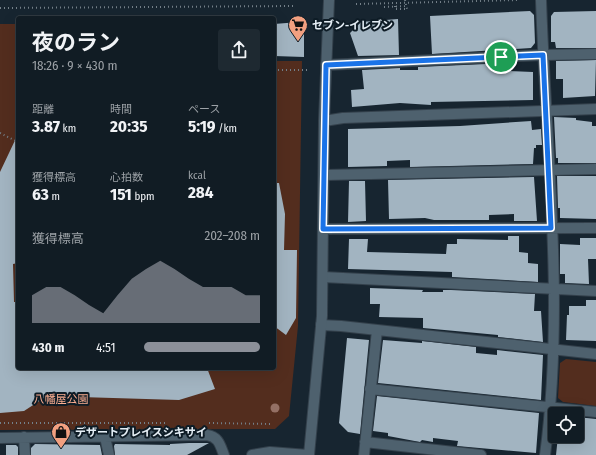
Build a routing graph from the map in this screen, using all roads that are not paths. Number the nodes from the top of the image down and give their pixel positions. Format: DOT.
graph roads {
  1 [pos="329,0"];
  2 [pos="541,0"];
  3 [pos="596,54"];
  4 [pos="543,55"];
  5 [pos="326,65"];
  6 [pos="546,109"];
  7 [pos="596,109"];
  8 [pos="324,121"];
  9 [pos="596,169"];
  10 [pos="549,170"];
  11 [pos="324,175"];
  12 [pos="551,228"];
  13 [pos="596,228"];
  14 [pos="323,229"];
  15 [pos="323,277"];
  16 [pos="552,289"];
  17 [pos="596,291"];
  18 [pos="321,325"];
  19 [pos="376,330"];
  20 [pos="554,349"];
  21 [pos="596,354"];
  22 [pos="370,389"];
  23 [pos="551,406"];
  24 [pos="596,412"];
  25 [pos="24,437"];
  26 [pos="105,437"];
  27 [pos="0,438"];
  28 [pos="365,442"];
  29 [pos="25,455"];
  30 [pos="109,455"];
  31 [pos="224,455"];
  32 [pos="252,455"];
  33 [pos="308,455"];
  34 [pos="364,455"];
  35 [pos="481,455"];
  36 [pos="545,455"];
  1 -- 5 [label="street"];
  2 -- 4 [label="street"];
  3 -- 4 [label="street"];
  4 -- 5 [label="street"];
  4 -- 6 [label="street"];
  5 -- 8 [label="street"];
  6 -- 7 [label="street"];
  6 -- 8 [label="street"];
  6 -- 10 [label="street"];
  8 -- 11 [label="street"];
  9 -- 10 [label="street"];
  10 -- 11 [label="street"];
  10 -- 12 [label="street"];
  11 -- 14 [label="street"];
  12 -- 13 [label="street"];
  12 -- 14 [label="street"];
  12 -- 16 [label="street"];
  14 -- 15 [label="street"];
  15 -- 16 [label="street"];
  15 -- 18 [label="street"];
  16 -- 17 [label="street"];
  16 -- 20 [label="street"];
  18 -- 19 [label="street"];
  18 -- 33 [label="street"];
  19 -- 20 [label="street"];
  19 -- 22 [label="street"];
  20 -- 21 [label="street"];
  20 -- 23 [label="street"];
  22 -- 23 [label="street"];
  22 -- 28 [label="street"];
  23 -- 24 [label="street"];
  23 -- 36 [label="street"];
  25 -- 26 [label="street"];
  25 -- 27 [label="street"];
  25 -- 29 [label="street"];
  26 -- 30 [label="street"];
  26 -- 31 [label="street"];
  28 -- 34 [label="street"];
  28 -- 35 [label="street"];
  32 -- 33 [label="street"];
}
